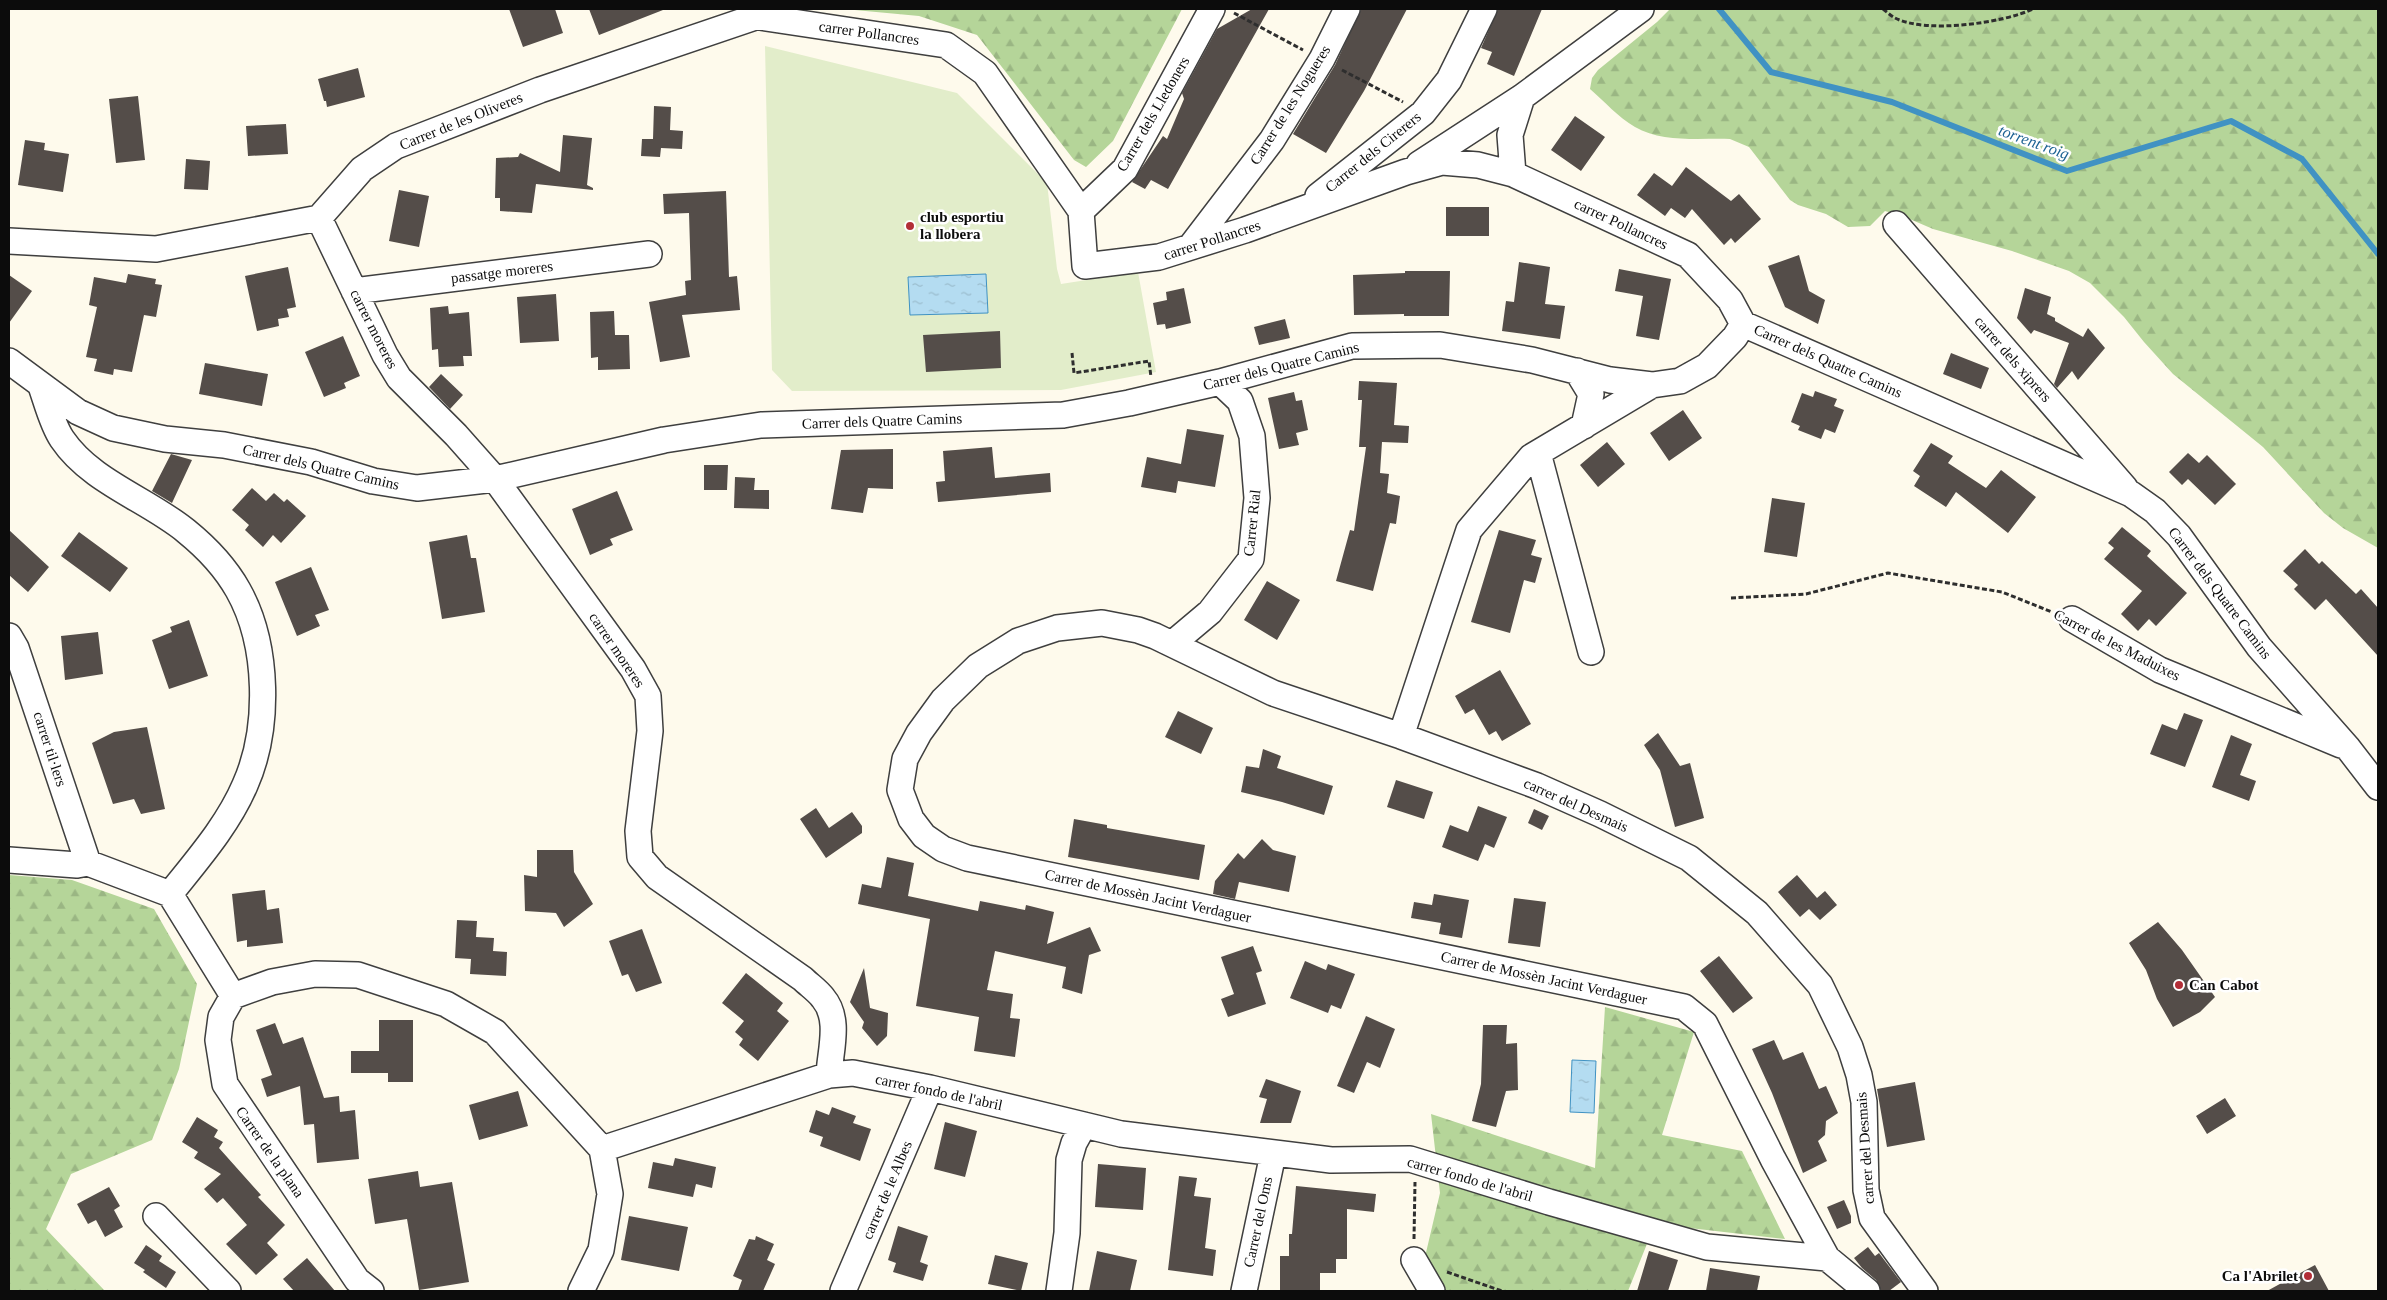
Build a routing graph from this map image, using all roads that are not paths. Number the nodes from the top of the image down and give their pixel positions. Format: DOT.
graph roads {
  1 [pos="782,9"];
  2 [pos="1212,9"];
  3 [pos="1347,9"];
  4 [pos="1484,9"];
  5 [pos="1639,10"];
  6 [pos="753,16"];
  7 [pos="1522,97"];
  8 [pos="1406,172"];
  9 [pos="1512,174"];
  10 [pos="1299,211"];
  11 [pos="1082,212"];
  12 [pos="319,218"];
  13 [pos="1896,224"];
  14 [pos="9,241"];
  15 [pos="1191,246"];
  16 [pos="649,254"];
  17 [pos="354,291"];
  18 [pos="1742,324"];
  19 [pos="9,361"];
  20 [pos="1577,371"];
  21 [pos="1220,382"];
  22 [pos="1652,385"];
  23 [pos="41,386"];
  24 [pos="1584,426"];
  25 [pos="1538,453"];
  26 [pos="496,479"];
  27 [pos="2131,494"];
  28 [pos="2072,620"];
  29 [pos="9,636"];
  30 [pos="1172,644"];
  31 [pos="1591,652"];
  32 [pos="1401,736"];
  33 [pos="2348,748"];
  34 [pos="2378,787"];
  35 [pos="9,860"];
  36 [pos="88,863"];
  37 [pos="170,894"];
  38 [pos="233,996"];
  39 [pos="829,1075"];
  40 [pos="930,1088"];
  41 [pos="1084,1126"];
  42 [pos="602,1149"];
  43 [pos="1273,1154"];
  44 [pos="156,1216"];
  45 [pos="1827,1258"];
  46 [pos="1414,1260"];
  47 [pos="228,1291"];
  48 [pos="372,1291"];
  49 [pos="580,1291"];
  50 [pos="843,1291"];
  51 [pos="1059,1291"];
  52 [pos="1244,1291"];
  53 [pos="1432,1291"];
  54 [pos="1867,1291"];
  55 [pos="1925,1291"];
  1 -- 6 [label="street, Carrer de les Oliveres"];
  2 -- 11 [label="street, Carrer dels Lledoners"];
  3 -- 15 [label="street, Carrer de les Nogueres"];
  4 -- 10 [label="street, Carrer dels Cirerers"];
  5 -- 7 [label="street"];
  6 -- 11 [label="street, carrer Pollancres"];
  6 -- 12 [label="street, Carrer de les Oliveres"];
  7 -- 8 [label="street"];
  7 -- 9 [label="street"];
  8 -- 9 [label="street, carrer Pollancres"];
  8 -- 10 [label="street, carrer Pollancres"];
  9 -- 18 [label="street, carrer Pollancres"];
  10 -- 15 [label="street, carrer Pollancres"];
  11 -- 15 [label="street, carrer Pollancres"];
  12 -- 14 [label="street"];
  12 -- 17 [label="street, carrer moreres"];
  13 -- 27 [label="street, carrer dels xiprers"];
  16 -- 17 [label="street, passatge moreres"];
  17 -- 26 [label="street, carrer moreres"];
  18 -- 22 [label="street, Carrer dels Quatre Camins"];
  18 -- 27 [label="street, Carrer dels Quatre Camins"];
  19 -- 23 [label="street, Carrer dels Quatre Camins"];
  20 -- 21 [label="street, Carrer dels Quatre Camins"];
  20 -- 22 [label="street, Carrer dels Quatre Camins"];
  20 -- 24 [label="street"];
  21 -- 26 [label="street, Carrer dels Quatre Camins"];
  21 -- 30 [label="street, Carrer Rial"];
  22 -- 24 [label="street"];
  23 -- 26 [label="street, Carrer dels Quatre Camins"];
  23 -- 37 [label="street"];
  24 -- 25 [label="street"];
  25 -- 31 [label="street"];
  25 -- 32 [label="street"];
  26 -- 39 [label="street, carrer moreres"];
  27 -- 33 [label="street, Carrer dels Quatre Camins"];
  28 -- 33 [label="street, Carrer de les Maduixes"];
  29 -- 36 [label="street, carrer til·lers"];
  30 -- 32 [label="street, Carrer de Mossèn Jacint Verdaguer"];
  30 -- 45 [label="street, Carrer de Mossèn Jacint Verdaguer"];
  32 -- 55 [label="street, carrer del Desmais"];
  33 -- 34 [label="street, Carrer dels Quatre Camins"];
  35 -- 36 [label="street"];
  36 -- 37 [label="street"];
  37 -- 38 [label="street"];
  38 -- 42 [label="street"];
  38 -- 48 [label="street, Carrer de la plana"];
  39 -- 40 [label="street, carrer fondo de l'abril"];
  39 -- 42 [label="street, carrer fondo de l'abril"];
  40 -- 41 [label="street, carrer fondo de l'abril"];
  40 -- 50 [label="street, carrer de le Albes"];
  41 -- 43 [label="street, carrer fondo de l'abril"];
  41 -- 51 [label="street"];
  42 -- 49 [label="street"];
  43 -- 45 [label="street, carrer fondo de l'abril"];
  43 -- 52 [label="street, Carrer del Oms"];
  44 -- 47 [label="street"];
  45 -- 54 [label="street, Carrer de Mossèn Jacint Verdaguer"];
  46 -- 53 [label="street"];
}
